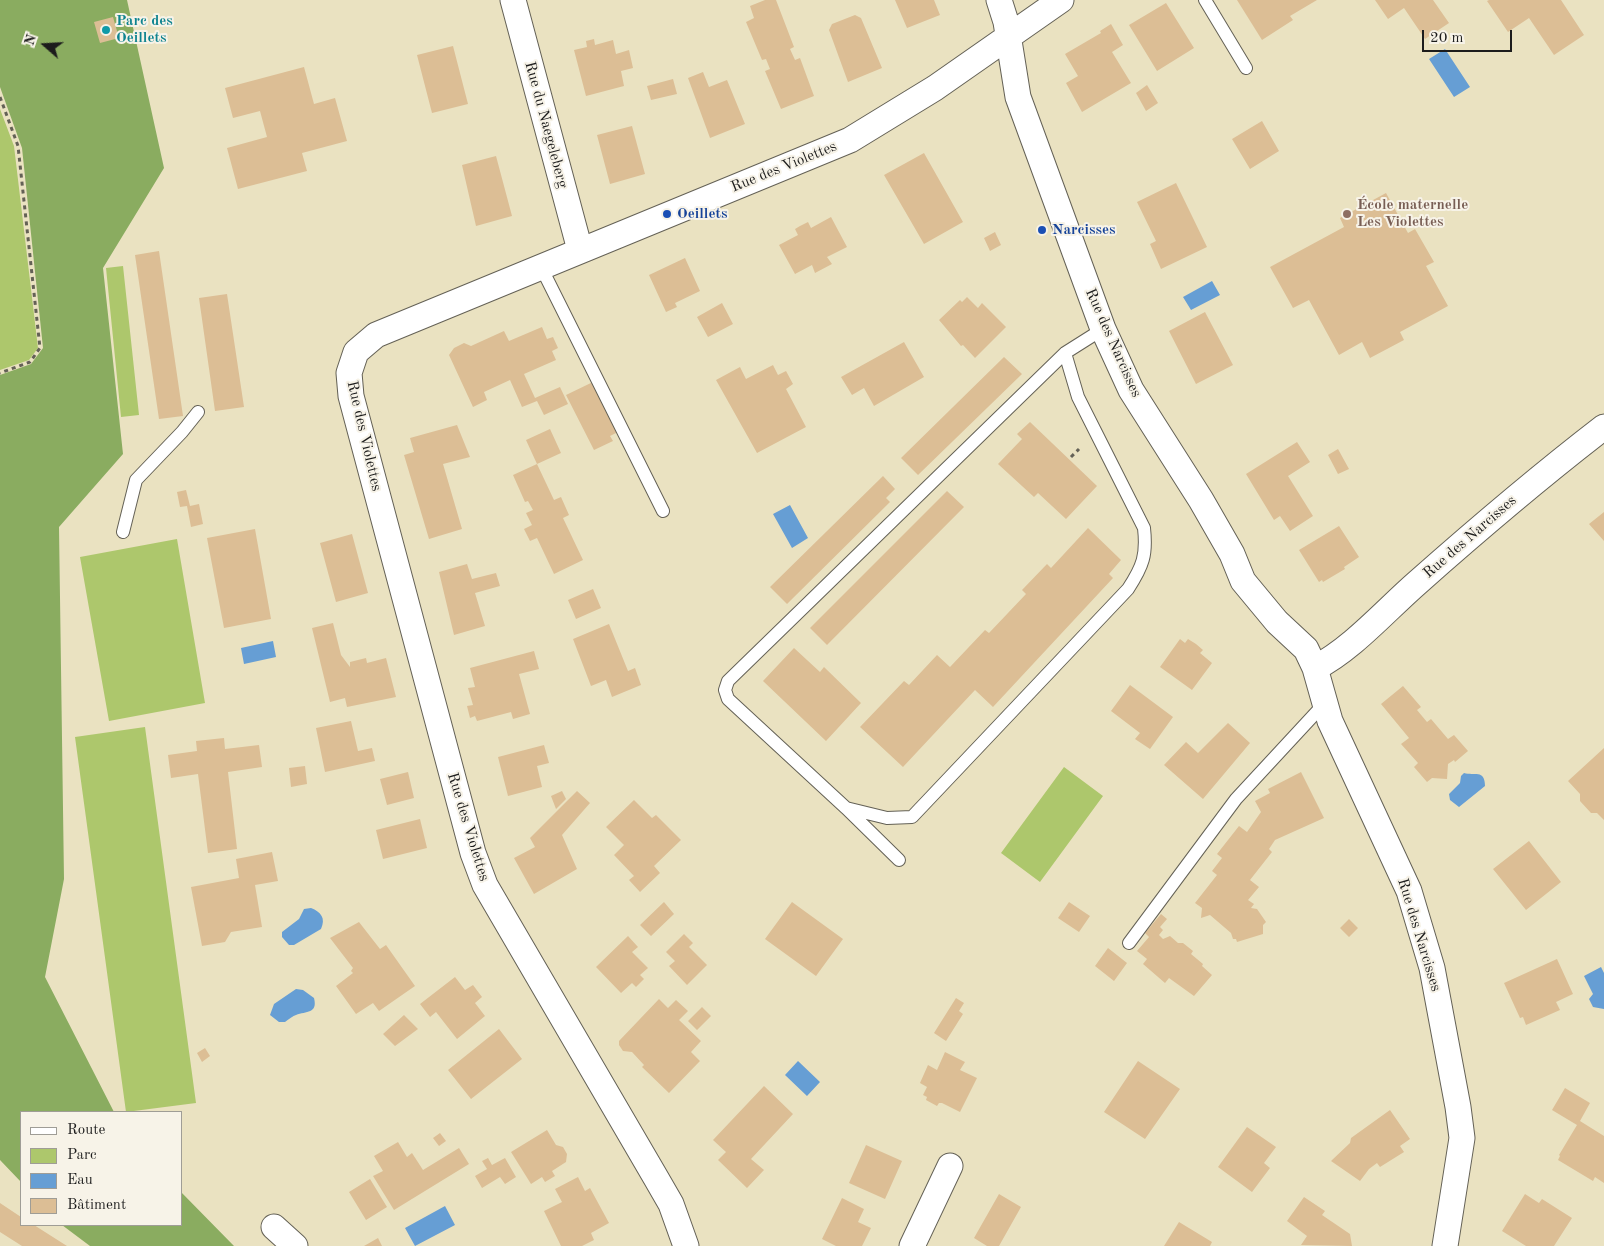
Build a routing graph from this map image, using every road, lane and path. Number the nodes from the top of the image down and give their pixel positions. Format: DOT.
graph roads {
  1 [pos="513,0"];
  2 [pos="999,0"];
  3 [pos="1061,0"];
  4 [pos="1205,0"];
  5 [pos="1008,36"];
  6 [pos="1246,68"];
  7 [pos="0,97"];
  8 [pos="580,250"];
  9 [pos="541,267"];
  10 [pos="1103,329"];
  11 [pos="1064,353"];
  12 [pos="0,373"];
  13 [pos="198,412"];
  14 [pos="1604,427"];
  15 [pos="663,511"];
  16 [pos="123,532"];
  17 [pos="1314,668"];
  18 [pos="1324,704"];
  19 [pos="846,808"];
  20 [pos="900,860"];
  21 [pos="1129,943"];
  22 [pos="950,1166"];
  23 [pos="274,1227"];
  24 [pos="295,1246"];
  25 [pos="686,1246"];
  26 [pos="912,1246"];
  27 [pos="1445,1246"];
  1 -- 8 [label="street, Rue du Naegeleberg"];
  2 -- 5 [label="street, Rue des Narcisses"];
  3 -- 5 [label="street, Rue des Violettes"];
  4 -- 6 [label="lane"];
  5 -- 8 [label="street, Rue des Violettes"];
  5 -- 10 [label="street, Rue des Narcisses"];
  7 -- 12 [label="path"];
  8 -- 9 [label="street, Rue des Violettes"];
  9 -- 15 [label="lane"];
  9 -- 25 [label="street, Rue des Violettes"];
  10 -- 11 [label="lane"];
  10 -- 17 [label="street, Rue des Narcisses"];
  11 -- 19 [label="lane"];
  11 -- 19 [label="lane"];
  13 -- 16 [label="lane"];
  14 -- 17 [label="street, Rue des Narcisses"];
  17 -- 18 [label="street, Rue des Narcisses"];
  18 -- 21 [label="lane"];
  18 -- 27 [label="street, Rue des Narcisses"];
  19 -- 20 [label="lane"];
  22 -- 26 [label="street"];
  23 -- 24 [label="street"];
}
